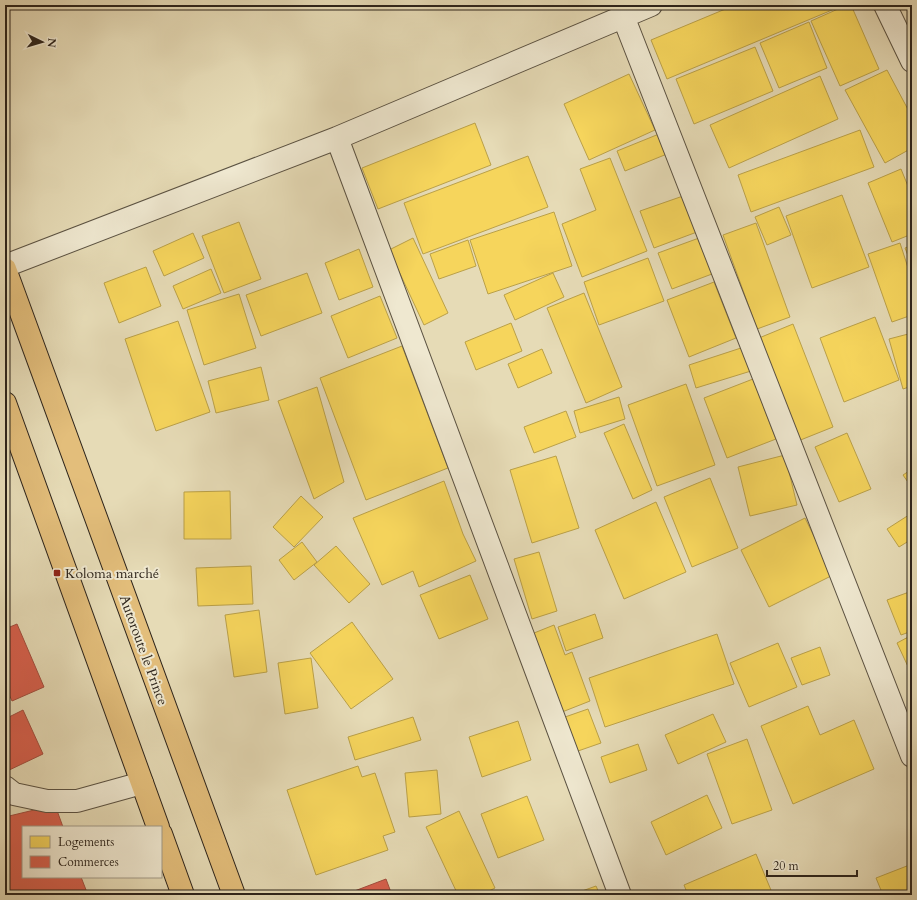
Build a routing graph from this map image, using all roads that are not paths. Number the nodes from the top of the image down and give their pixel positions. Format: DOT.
graph roads {
  1 [pos="651,5"];
  2 [pos="885,5"];
  3 [pos="623,16"];
  4 [pos="912,61"];
  5 [pos="337,138"];
  6 [pos="5,266"];
  7 [pos="5,269"];
  8 [pos="5,403"];
  9 [pos="912,756"];
  10 [pos="142,783"];
  11 [pos="5,788"];
  12 [pos="158,826"];
  13 [pos="162,837"];
  14 [pos="183,895"];
  15 [pos="234,895"];
  16 [pos="620,895"];
  1 -- 3 [label="street"];
  2 -- 4 [label="street"];
  3 -- 5 [label="street"];
  3 -- 9 [label="street"];
  5 -- 6 [label="street"];
  5 -- 16 [label="street"];
  7 -- 15 [label="main road, Autoroute le Prince"];
  8 -- 10 [label="main road"];
  10 -- 11 [label="street"];
  10 -- 12 [label="main road"];
  13 -- 14 [label="main road"];
}
